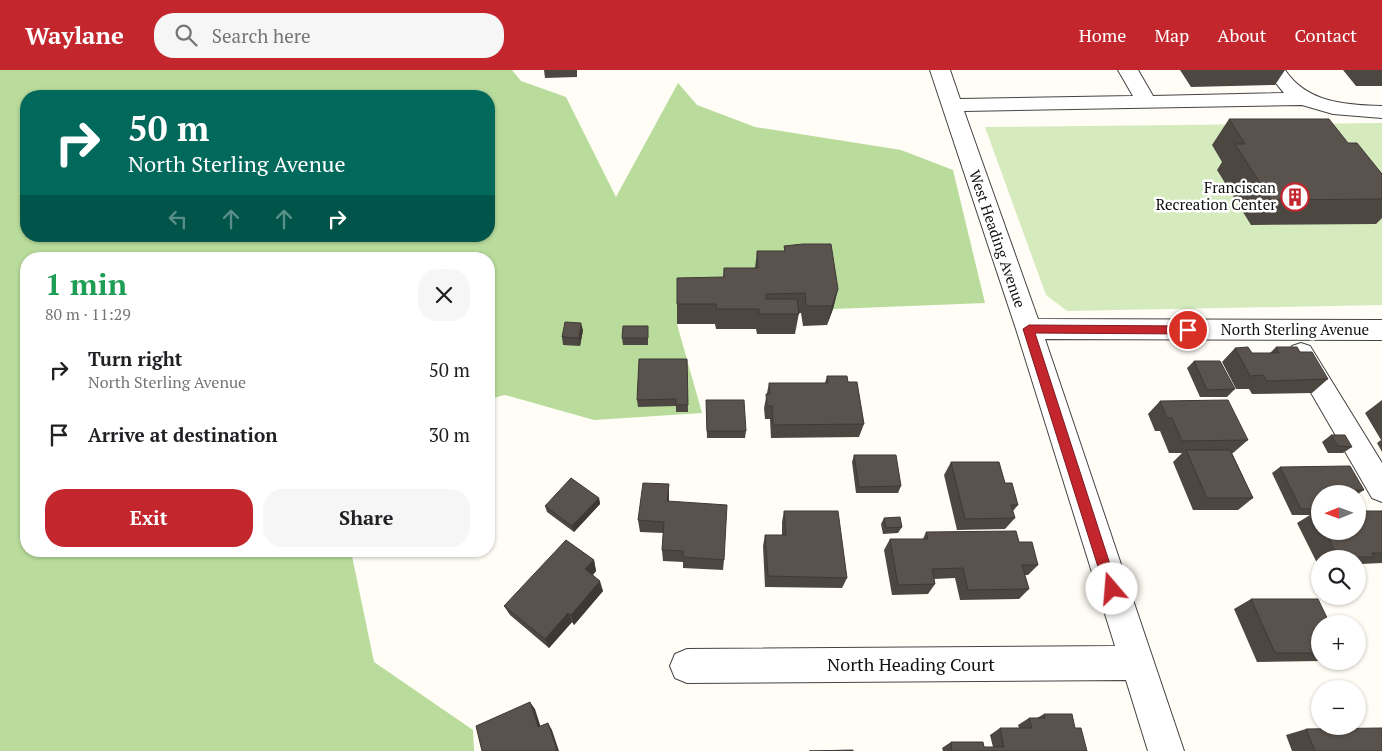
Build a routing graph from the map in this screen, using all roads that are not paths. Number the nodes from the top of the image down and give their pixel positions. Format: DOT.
graph roads {
  1 [pos="940,70"];
  2 [pos="1128,70"];
  3 [pos="1275,70"];
  4 [pos="1305,99"];
  5 [pos="1146,102"];
  6 [pos="952,105"];
  7 [pos="1382,112"];
  8 [pos="1029,329"];
  9 [pos="1382,330"];
  10 [pos="1288,331"];
  11 [pos="1382,489"];
  12 [pos="1136,663"];
  13 [pos="687,666"];
  14 [pos="1166,751"];
  1 -- 6 [label="street, West Heading Avenue"];
  2 -- 5 [label="street"];
  3 -- 4 [label="street"];
  4 -- 5 [label="street"];
  4 -- 7 [label="street"];
  5 -- 6 [label="street"];
  6 -- 8 [label="street, West Heading Avenue"];
  8 -- 10 [label="street, North Sterling Avenue"];
  8 -- 12 [label="street, West Heading Avenue"];
  9 -- 10 [label="street, North Sterling Avenue"];
  10 -- 11 [label="street"];
  12 -- 13 [label="street, North Heading Court"];
  12 -- 14 [label="street, West Heading Avenue"];
}
